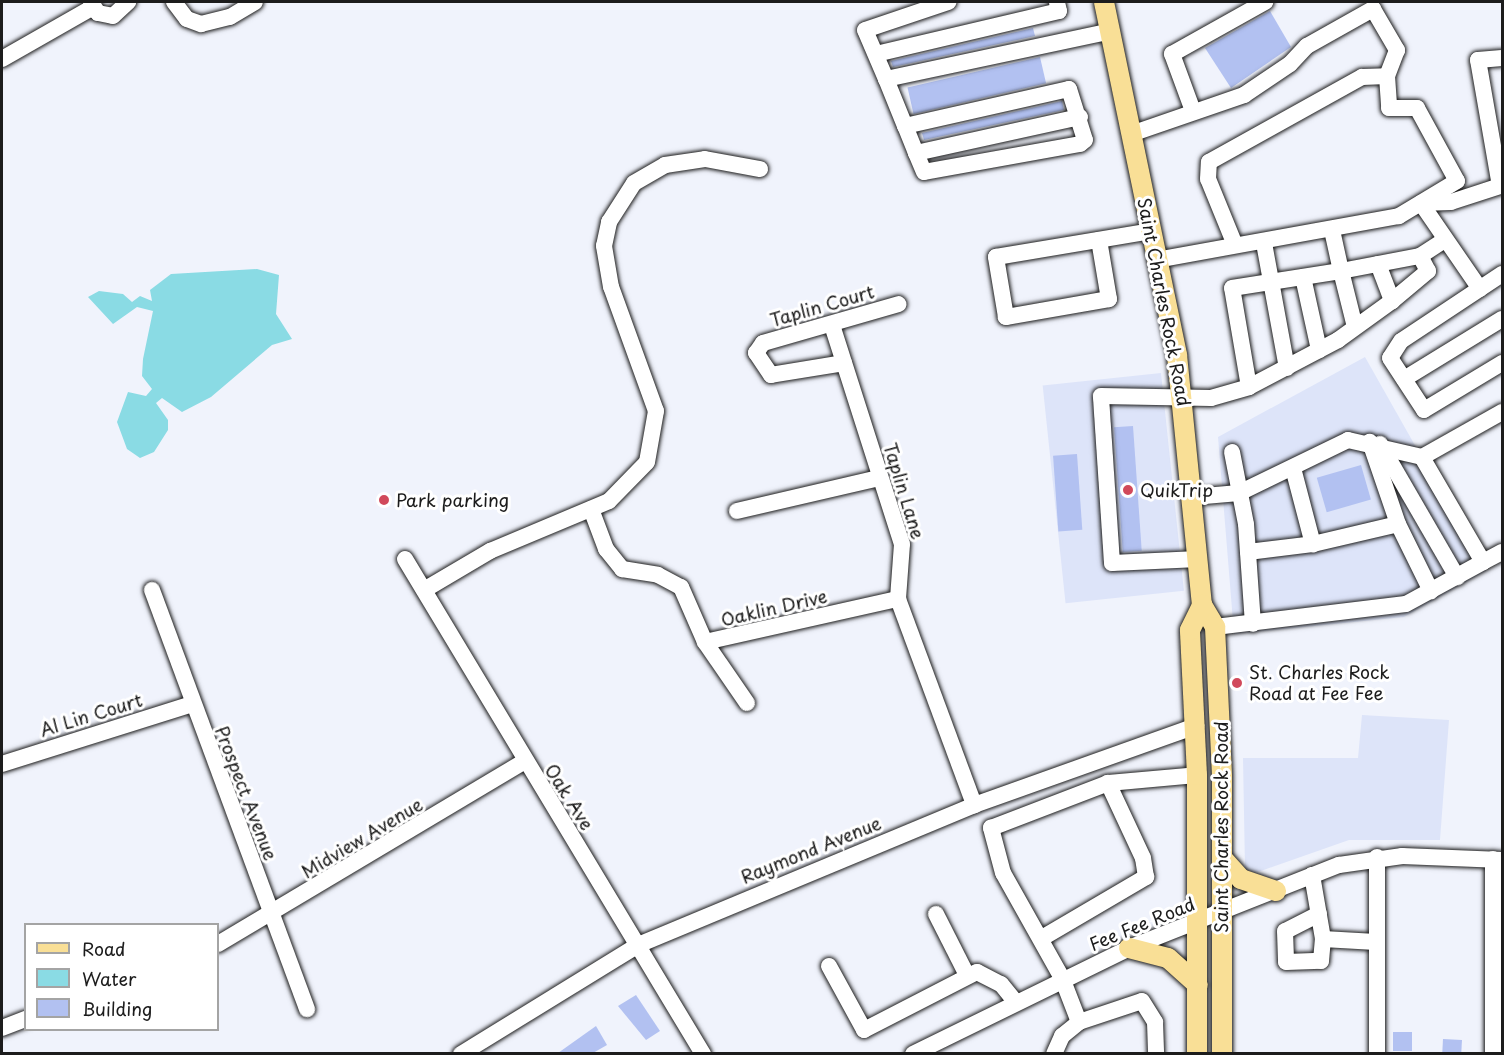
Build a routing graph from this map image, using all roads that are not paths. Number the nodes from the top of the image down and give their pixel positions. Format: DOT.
graph roads {
  1 [pos="128,2"];
  2 [pos="174,2"];
  3 [pos="255,2"];
  4 [pos="948,2"];
  5 [pos="1057,2"];
  6 [pos="1104,2"];
  7 [pos="1265,2"];
  8 [pos="92,4"];
  9 [pos="1371,5"];
  10 [pos="1111,31"];
  11 [pos="876,54"];
  12 [pos="1503,58"];
  13 [pos="2,59"];
  14 [pos="1387,76"];
  15 [pos="886,79"];
  16 [pos="1193,111"];
  17 [pos="1080,117"];
  18 [pos="905,126"];
  19 [pos="1131,134"];
  20 [pos="916,153"];
  21 [pos="760,169"];
  22 [pos="1421,203"];
  23 [pos="1332,230"];
  24 [pos="1151,231"];
  25 [pos="1099,240"];
  26 [pos="1445,240"];
  27 [pos="1264,243"];
  28 [pos="1235,245"];
  29 [pos="1420,256"];
  30 [pos="1157,260"];
  31 [pos="1378,264"];
  32 [pos="1341,271"];
  33 [pos="1503,274"];
  34 [pos="1303,277"];
  35 [pos="1270,282"];
  36 [pos="1480,289"];
  37 [pos="1392,300"];
  38 [pos="899,304"];
  39 [pos="1503,319"];
  40 [pos="832,325"];
  41 [pos="1355,327"];
  42 [pos="1319,350"];
  43 [pos="844,363"];
  44 [pos="1503,363"];
  45 [pos="1287,368"];
  46 [pos="1404,379"];
  47 [pos="1249,387"];
  48 [pos="1183,397"];
  49 [pos="1503,412"];
  50 [pos="1375,443"];
  51 [pos="1232,452"];
  52 [pos="1422,457"];
  53 [pos="1293,468"];
  54 [pos="879,478"];
  55 [pos="1239,493"];
  56 [pos="1193,497"];
  57 [pos="591,509"];
  58 [pos="737,511"];
  59 [pos="1398,524"];
  60 [pos="1313,544"];
  61 [pos="1248,552"];
  62 [pos="1503,552"];
  63 [pos="405,559"];
  64 [pos="1198,559"];
  65 [pos="1483,562"];
  66 [pos="1457,577"];
  67 [pos="152,590"];
  68 [pos="424,590"];
  69 [pos="1431,591"];
  70 [pos="898,599"];
  71 [pos="1202,605"];
  72 [pos="1253,624"];
  73 [pos="1215,627"];
  74 [pos="705,642"];
  75 [pos="747,703"];
  76 [pos="192,704"];
  77 [pos="1196,726"];
  78 [pos="525,761"];
  79 [pos="2,764"];
  80 [pos="1197,775"];
  81 [pos="1108,783"];
  82 [pos="974,805"];
  83 [pos="1377,857"];
  84 [pos="1222,859"];
  85 [pos="1498,859"];
  86 [pos="1312,875"];
  87 [pos="1276,891"];
  88 [pos="1222,913"];
  89 [pos="936,914"];
  90 [pos="1318,914"];
  91 [pos="272,916"];
  92 [pos="1198,922"];
  93 [pos="1042,938"];
  94 [pos="1323,939"];
  95 [pos="1376,942"];
  96 [pos="219,943"];
  97 [pos="638,945"];
  98 [pos="1129,948"];
  99 [pos="829,966"];
  100 [pos="967,975"];
  101 [pos="1062,978"];
  102 [pos="1198,985"];
  103 [pos="1015,1001"];
  104 [pos="307,1009"];
  105 [pos="24,1020"];
  106 [pos="1079,1022"];
  107 [pos="2,1028"];
  108 [pos="461,1053"];
  109 [pos="703,1053"];
  110 [pos="913,1053"];
  111 [pos="1054,1053"];
  112 [pos="1156,1053"];
  113 [pos="1197,1053"];
  114 [pos="1222,1053"];
  115 [pos="1377,1053"];
  116 [pos="1493,1053"];
  1 -- 8 [label="street"];
  2 -- 3 [label="street"];
  4 -- 11 [label="street"];
  5 -- 11 [label="street"];
  6 -- 10 [label="main road, Saint Charles Rock Road"];
  7 -- 16 [label="street"];
  8 -- 13 [label="street"];
  9 -- 14 [label="street"];
  9 -- 16 [label="street"];
  10 -- 15 [label="street"];
  10 -- 19 [label="main road, Saint Charles Rock Road"];
  11 -- 15 [label="street"];
  12 -- 22 [label="street"];
  14 -- 22 [label="street"];
  14 -- 28 [label="street"];
  15 -- 18 [label="street"];
  16 -- 19 [label="street"];
  17 -- 18 [label="street"];
  17 -- 20 [label="street"];
  17 -- 20 [label="street"];
  18 -- 20 [label="street"];
  19 -- 24 [label="main road, Saint Charles Rock Road"];
  21 -- 57 [label="street"];
  22 -- 23 [label="street"];
  22 -- 26 [label="street"];
  23 -- 27 [label="street"];
  23 -- 32 [label="street"];
  24 -- 25 [label="street"];
  24 -- 30 [label="main road, Saint Charles Rock Road"];
  25 -- 25 [label="street"];
  26 -- 29 [label="street"];
  26 -- 36 [label="street"];
  27 -- 28 [label="street"];
  27 -- 35 [label="street"];
  28 -- 30 [label="street"];
  29 -- 31 [label="street"];
  29 -- 37 [label="street"];
  30 -- 48 [label="main road, Saint Charles Rock Road"];
  31 -- 32 [label="street"];
  31 -- 37 [label="street"];
  32 -- 34 [label="street"];
  32 -- 41 [label="street"];
  33 -- 36 [label="street"];
  34 -- 35 [label="street"];
  34 -- 42 [label="street"];
  35 -- 45 [label="street"];
  35 -- 47 [label="street"];
  36 -- 46 [label="street"];
  37 -- 41 [label="street"];
  38 -- 40 [label="street, Taplin Court"];
  39 -- 46 [label="street"];
  40 -- 43 [label="street, Taplin Lane"];
  40 -- 43 [label="street, Taplin Court"];
  41 -- 42 [label="street"];
  42 -- 45 [label="street"];
  43 -- 54 [label="street, Taplin Lane"];
  44 -- 46 [label="street"];
  45 -- 47 [label="street"];
  47 -- 48 [label="street"];
  48 -- 56 [label="main road, Saint Charles Rock Road"];
  48 -- 64 [label="street"];
  49 -- 52 [label="street"];
  50 -- 52 [label="street"];
  50 -- 53 [label="street"];
  50 -- 59 [label="street"];
  50 -- 66 [label="street"];
  51 -- 55 [label="street"];
  52 -- 65 [label="street"];
  53 -- 55 [label="street"];
  53 -- 60 [label="street"];
  54 -- 58 [label="street"];
  54 -- 70 [label="street, Taplin Lane"];
  55 -- 56 [label="street"];
  55 -- 61 [label="street"];
  56 -- 64 [label="main road, Saint Charles Rock Road"];
  57 -- 68 [label="street"];
  57 -- 74 [label="street, Oaklin Drive"];
  59 -- 60 [label="street"];
  59 -- 69 [label="street"];
  60 -- 61 [label="street"];
  61 -- 72 [label="street"];
  62 -- 65 [label="street"];
  63 -- 68 [label="street, Oak Ave"];
  64 -- 71 [label="main road, Saint Charles Rock Road"];
  65 -- 66 [label="street"];
  66 -- 69 [label="street"];
  67 -- 76 [label="street, Prospect Avenue"];
  68 -- 78 [label="street, Oak Ave"];
  69 -- 72 [label="street"];
  70 -- 74 [label="street, Oaklin Drive"];
  70 -- 82 [label="street, Taplin Lane"];
  71 -- 73 [label="main road, Saint Charles Rock Road"];
  71 -- 77 [label="main road, Saint Charles Rock Road"];
  72 -- 73 [label="street"];
  73 -- 84 [label="main road, Saint Charles Rock Road"];
  74 -- 75 [label="street"];
  76 -- 79 [label="street, Al Lin Court"];
  76 -- 91 [label="street, Prospect Avenue"];
  77 -- 80 [label="main road, Saint Charles Rock Road"];
  77 -- 82 [label="street, Raymond Avenue"];
  78 -- 91 [label="street, Midview Avenue"];
  78 -- 97 [label="street, Oak Ave"];
  80 -- 81 [label="street"];
  80 -- 92 [label="main road, Saint Charles Rock Road"];
  81 -- 93 [label="street"];
  81 -- 93 [label="street"];
  82 -- 97 [label="street, Raymond Avenue"];
  83 -- 85 [label="street, Fee Fee Road"];
  83 -- 86 [label="street, Fee Fee Road"];
  83 -- 95 [label="street"];
  84 -- 87 [label="main road"];
  84 -- 88 [label="main road, Saint Charles Rock Road"];
  85 -- 116 [label="street"];
  86 -- 87 [label="street, Fee Fee Road"];
  86 -- 90 [label="street"];
  87 -- 88 [label="street, Fee Fee Road"];
  88 -- 92 [label="street, Fee Fee Road"];
  88 -- 114 [label="main road, Saint Charles Rock Road"];
  89 -- 100 [label="street"];
  90 -- 94 [label="street"];
  90 -- 94 [label="street"];
  91 -- 96 [label="street, Midview Avenue"];
  91 -- 104 [label="street, Prospect Avenue"];
  92 -- 98 [label="street, Fee Fee Road"];
  92 -- 102 [label="main road, Saint Charles Rock Road"];
  93 -- 101 [label="street"];
  94 -- 95 [label="street"];
  95 -- 115 [label="street"];
  97 -- 108 [label="street, Raymond Avenue"];
  97 -- 109 [label="street, Oak Ave"];
  98 -- 101 [label="street, Fee Fee Road"];
  98 -- 102 [label="main road"];
  99 -- 100 [label="street"];
  100 -- 103 [label="street"];
  101 -- 103 [label="street, Fee Fee Road"];
  101 -- 106 [label="street"];
  102 -- 113 [label="main road, Saint Charles Rock Road"];
  103 -- 110 [label="street, Fee Fee Road"];
  105 -- 107 [label="street"];
  106 -- 111 [label="street"];
  106 -- 112 [label="street"];
}
